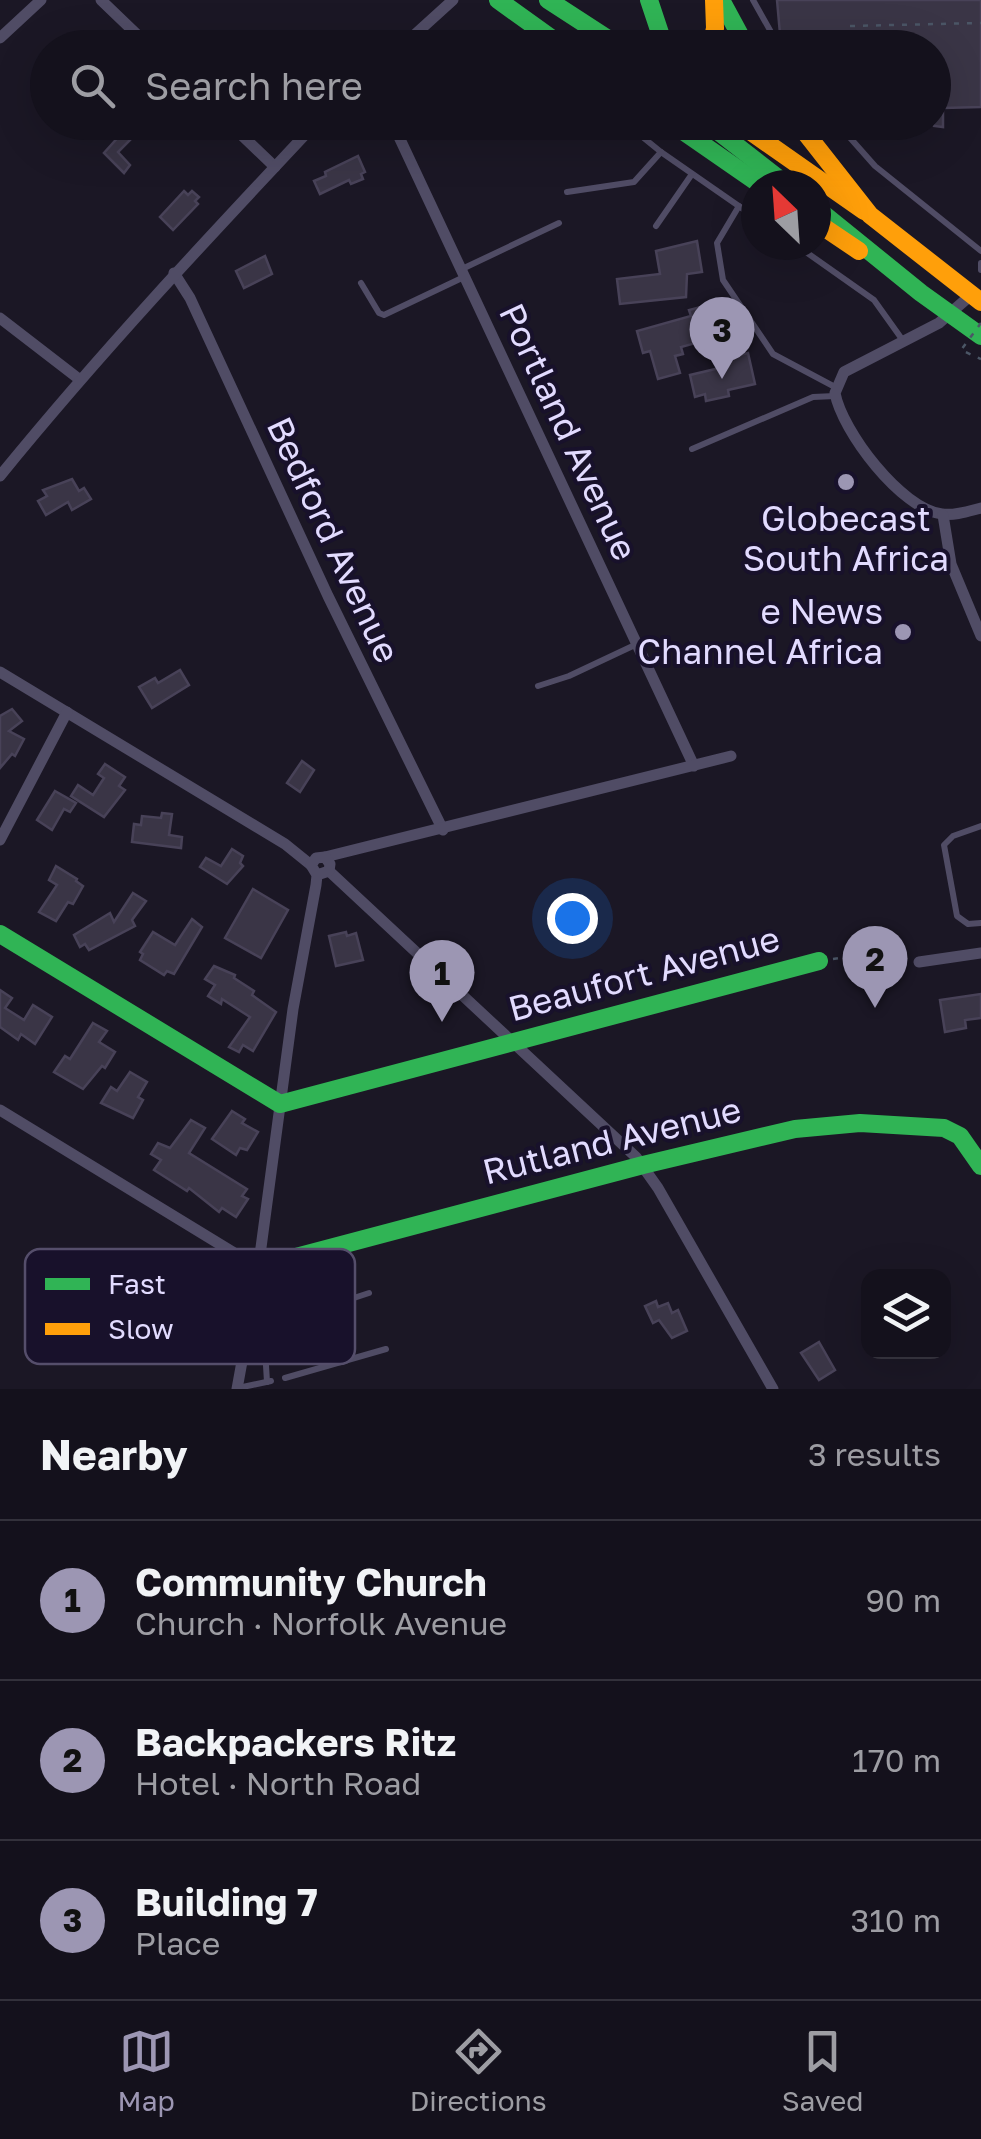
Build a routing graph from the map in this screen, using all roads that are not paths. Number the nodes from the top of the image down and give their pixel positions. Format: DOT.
graph roads {
  1 [pos="41,0"];
  2 [pos="102,0"];
  3 [pos="452,0"];
  4 [pos="498,0"];
  5 [pos="548,0"];
  6 [pos="648,0"];
  7 [pos="718,0"];
  8 [pos="754,0"];
  9 [pos="133,30"];
  10 [pos="420,30"];
  11 [pos="540,30"];
  12 [pos="594,30"];
  13 [pos="659,30"];
  14 [pos="715,30"];
  15 [pos="736,30"];
  16 [pos="770,30"];
  17 [pos="0,38"];
  18 [pos="246,140"];
  19 [pos="300,140"];
  20 [pos="400,140"];
  21 [pos="646,140"];
  22 [pos="696,140"];
  23 [pos="729,140"];
  24 [pos="763,140"];
  25 [pos="811,140"];
  26 [pos="852,140"];
  27 [pos="660,152"];
  28 [pos="274,167"];
  29 [pos="768,170"];
  30 [pos="741,172"];
  31 [pos="692,174"];
  32 [pos="566,192"];
  33 [pos="738,206"];
  34 [pos="741,208"];
  35 [pos="870,215"];
  36 [pos="831,220"];
  37 [pos="559,223"];
  38 [pos="656,226"];
  39 [pos="831,232"];
  40 [pos="981,251"];
  41 [pos="817,260"];
  42 [pos="174,273"];
  43 [pos="463,273"];
  44 [pos="361,283"];
  45 [pos="921,293"];
  46 [pos="976,299"];
  47 [pos="952,314"];
  48 [pos="0,318"];
  49 [pos="981,336"];
  50 [pos="904,342"];
  51 [pos="78,379"];
  52 [pos="835,391"];
  53 [pos="692,449"];
  54 [pos="0,476"];
  55 [pos="981,508"];
  56 [pos="943,515"];
  57 [pos="981,636"];
  58 [pos="637,644"];
  59 [pos="0,672"];
  60 [pos="538,686"];
  61 [pos="67,712"];
  62 [pos="731,756"];
  63 [pos="694,766"];
  64 [pos="981,826"];
  65 [pos="443,830"];
  66 [pos="0,840"];
  67 [pos="320,867"];
  68 [pos="981,923"];
  69 [pos="0,934"];
  70 [pos="981,954"];
  71 [pos="820,960"];
  72 [pos="919,962"];
  73 [pos="515,1043"];
  74 [pos="280,1104"];
  75 [pos="0,1110"];
  76 [pos="643,1164"];
  77 [pos="981,1166"];
  78 [pos="230,1249"];
  79 [pos="258,1249"];
  80 [pos="323,1249"];
  81 [pos="369,1293"];
  82 [pos="355,1298"];
  83 [pos="386,1349"];
  84 [pos="355,1358"];
  85 [pos="241,1364"];
  86 [pos="267,1364"];
  87 [pos="334,1364"];
  88 [pos="285,1378"];
  89 [pos="237,1389"];
  90 [pos="772,1389"];
  1 -- 17 [label="street"];
  2 -- 9 [label="street"];
  3 -- 10 [label="street"];
  4 -- 11 [label="street"];
  5 -- 12 [label="street"];
  6 -- 13 [label="street"];
  7 -- 14 [label="street"];
  7 -- 15 [label="street"];
  8 -- 16 [label="lane"];
  18 -- 28 [label="street"];
  19 -- 28 [label="street"];
  20 -- 43 [label="street, Portland Avenue"];
  21 -- 27 [label="lane"];
  22 -- 30 [label="street"];
  23 -- 29 [label="street"];
  24 -- 35 [label="street"];
  25 -- 35 [label="street"];
  26 -- 40 [label="lane"];
  27 -- 31 [label="lane"];
  27 -- 32 [label="lane"];
  28 -- 42 [label="street"];
  31 -- 33 [label="lane"];
  31 -- 38 [label="lane"];
  33 -- 34 [label="lane"];
  33 -- 52 [label="lane"];
  35 -- 46 [label="street"];
  36 -- 45 [label="street"];
  37 -- 43 [label="lane"];
  39 -- 45 [label="street"];
  41 -- 50 [label="lane"];
  42 -- 51 [label="street"];
  42 -- 65 [label="street, Bedford Avenue"];
  43 -- 44 [label="lane"];
  43 -- 58 [label="street, Portland Avenue"];
  45 -- 47 [label="street"];
  46 -- 47 [label="street"];
  47 -- 49 [label="street"];
  47 -- 50 [label="street"];
  48 -- 51 [label="street"];
  50 -- 52 [label="street"];
  51 -- 54 [label="street"];
  52 -- 53 [label="lane"];
  52 -- 56 [label="street"];
  55 -- 56 [label="street"];
  56 -- 57 [label="street"];
  58 -- 60 [label="lane"];
  58 -- 63 [label="street, Portland Avenue"];
  59 -- 61 [label="street"];
  61 -- 66 [label="street"];
  61 -- 67 [label="street"];
  62 -- 63 [label="street"];
  63 -- 65 [label="street"];
  64 -- 68 [label="lane"];
  65 -- 67 [label="street"];
  67 -- 73 [label="street"];
  67 -- 74 [label="street"];
  69 -- 74 [label="street"];
  70 -- 72 [label="street"];
  71 -- 73 [label="street, Beaufort Avenue"];
  73 -- 74 [label="street, Beaufort Avenue"];
  73 -- 76 [label="street"];
  74 -- 79 [label="street"];
  75 -- 78 [label="street"];
  76 -- 77 [label="street, Rutland Avenue"];
  76 -- 80 [label="street, Rutland Avenue"];
  76 -- 90 [label="street"];
  81 -- 82 [label="lane"];
  83 -- 84 [label="lane"];
  85 -- 89 [label="street"];
  86 -- 89 [label="lane"];
  87 -- 88 [label="lane"];
}
